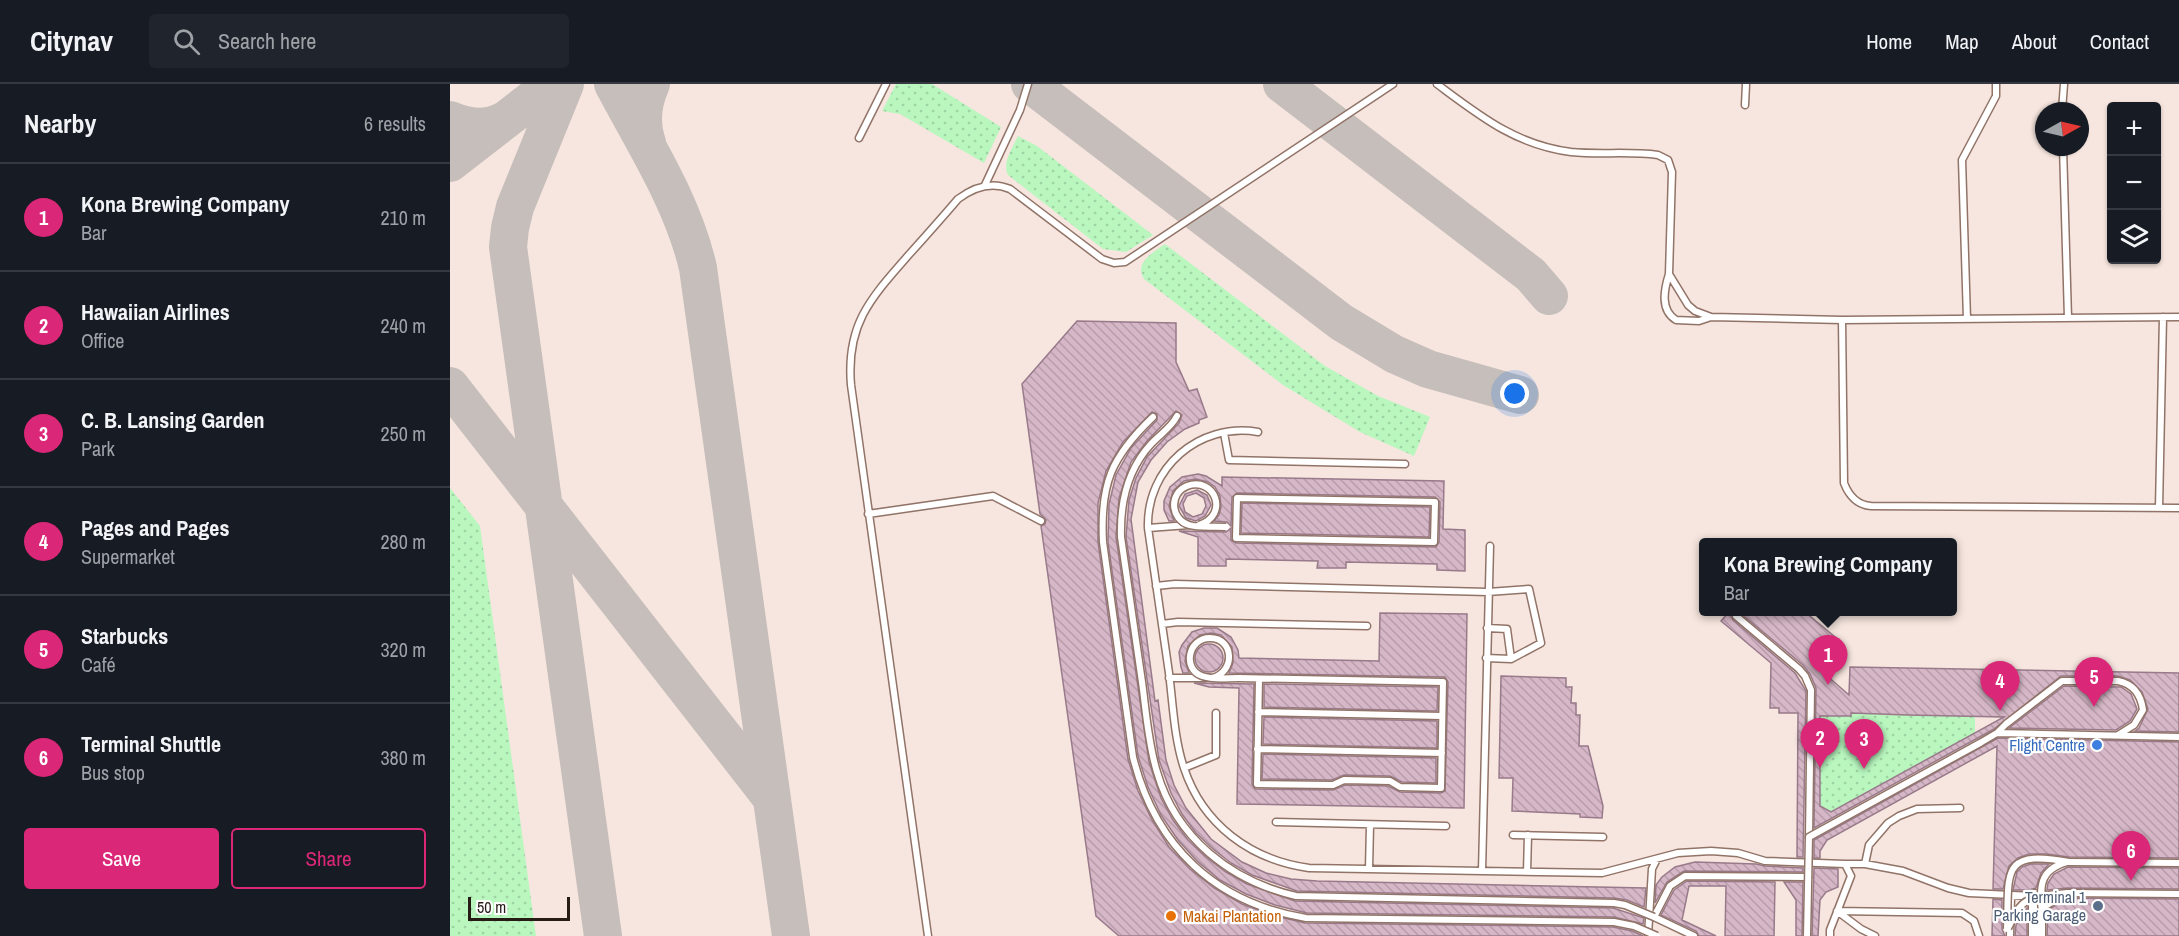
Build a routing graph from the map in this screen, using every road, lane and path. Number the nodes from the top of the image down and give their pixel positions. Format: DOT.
graph roads {
  1 [pos="886,84"];
  2 [pos="1028,84"];
  3 [pos="1393,84"];
  4 [pos="1437,84"];
  5 [pos="1746,84"];
  6 [pos="1996,84"];
  7 [pos="2064,84"];
  8 [pos="2063,102"];
  9 [pos="1745,105"];
  10 [pos="858,138"];
  11 [pos="2063,156"];
  12 [pos="985,185"];
  13 [pos="1669,274"];
  14 [pos="1712,317"];
  15 [pos="2163,317"];
  16 [pos="2179,317"];
  17 [pos="1967,318"];
  18 [pos="2068,318"];
  19 [pos="1842,320"];
  20 [pos="1177,416"];
  21 [pos="1153,417"];
  22 [pos="1258,432"];
  23 [pos="1224,433"];
  24 [pos="1405,464"];
  25 [pos="2159,508"];
  26 [pos="2179,508"];
  27 [pos="868,514"];
  28 [pos="1041,521"];
  29 [pos="1236,527"];
  30 [pos="1148,528"];
  31 [pos="1490,546"];
  32 [pos="1156,586"];
  33 [pos="1488,592"];
  34 [pos="1736,616"];
  35 [pos="1162,624"];
  36 [pos="1366,627"];
  37 [pos="1487,628"];
  38 [pos="1486,658"];
  39 [pos="1511,659"];
  40 [pos="1169,678"];
  41 [pos="1259,679"];
  42 [pos="1258,712"];
  43 [pos="1216,713"];
  44 [pos="1442,716"];
  45 [pos="1997,733"];
  46 [pos="2118,735"];
  47 [pos="2179,736"];
  48 [pos="1257,749"];
  49 [pos="1442,753"];
  50 [pos="1184,768"];
  51 [pos="1960,808"];
  52 [pos="1276,822"];
  53 [pos="1370,825"];
  54 [pos="1446,826"];
  55 [pos="1513,835"];
  56 [pos="1528,835"];
  57 [pos="1603,837"];
  58 [pos="1809,837"];
  59 [pos="1657,858"];
  60 [pos="2058,859"];
  61 [pos="2101,859"];
  62 [pos="2069,862"];
  63 [pos="2179,863"];
  64 [pos="1845,864"];
  65 [pos="1865,864"];
  66 [pos="1369,869"];
  67 [pos="1482,871"];
  68 [pos="1527,872"];
  69 [pos="1808,877"];
  70 [pos="2067,893"];
  71 [pos="2179,894"];
  72 [pos="2011,895"];
  73 [pos="2038,896"];
  74 [pos="1837,911"];
  75 [pos="2042,914"];
  76 [pos="1654,917"];
  77 [pos="2039,931"];
  78 [pos="2008,934"];
  79 [pos="928,936"];
  80 [pos="1648,936"];
  81 [pos="1657,936"];
  82 [pos="1694,936"];
  83 [pos="1807,936"];
  84 [pos="1830,936"];
  85 [pos="1875,936"];
  86 [pos="1979,936"];
  87 [pos="2044,936"];
  1 -- 10 [label="lane"];
  2 -- 12 [label="lane"];
  3 -- 12 [label="lane"];
  4 -- 13 [label="lane"];
  5 -- 9 [label="lane"];
  6 -- 17 [label="lane"];
  7 -- 8 [label="lane"];
  11 -- 18 [label="lane"];
  12 -- 27 [label="lane"];
  13 -- 14 [label="lane"];
  13 -- 14 [label="lane"];
  14 -- 19 [label="lane"];
  15 -- 16 [label="lane"];
  15 -- 18 [label="lane"];
  15 -- 25 [label="lane"];
  17 -- 18 [label="lane"];
  17 -- 19 [label="lane"];
  19 -- 25 [label="lane"];
  20 -- 76 [label="lane, bridge"];
  21 -- 81 [label="lane, bridge"];
  22 -- 23 [label="lane"];
  23 -- 24 [label="lane"];
  23 -- 30 [label="lane"];
  25 -- 26 [label="lane"];
  27 -- 28 [label="lane"];
  27 -- 79 [label="lane"];
  29 -- 29 [label="lane"];
  29 -- 30 [label="lane, bridge"];
  30 -- 32 [label="lane"];
  31 -- 33 [label="lane"];
  32 -- 33 [label="lane"];
  32 -- 35 [label="lane"];
  33 -- 37 [label="lane"];
  33 -- 39 [label="lane"];
  34 -- 58 [label="lane"];
  35 -- 36 [label="lane"];
  35 -- 40 [label="lane"];
  37 -- 38 [label="lane"];
  37 -- 39 [label="lane"];
  38 -- 39 [label="lane"];
  38 -- 67 [label="lane"];
  40 -- 41 [label="lane, bridge"];
  40 -- 50 [label="lane"];
  41 -- 42 [label="lane"];
  41 -- 44 [label="lane"];
  42 -- 44 [label="lane"];
  42 -- 48 [label="lane"];
  43 -- 50 [label="lane"];
  44 -- 49 [label="lane"];
  45 -- 46 [label="lane"];
  45 -- 46 [label="lane"];
  45 -- 58 [label="lane, bridge"];
  46 -- 47 [label="lane"];
  48 -- 49 [label="lane"];
  48 -- 49 [label="lane"];
  50 -- 66 [label="lane"];
  51 -- 65 [label="lane"];
  52 -- 53 [label="lane"];
  53 -- 54 [label="lane"];
  53 -- 66 [label="lane"];
  55 -- 56 [label="lane"];
  56 -- 57 [label="lane"];
  56 -- 68 [label="lane"];
  58 -- 69 [label="lane, bridge"];
  59 -- 64 [label="lane"];
  59 -- 68 [label="lane"];
  59 -- 80 [label="lane"];
  60 -- 61 [label="lane"];
  62 -- 63 [label="lane"];
  62 -- 73 [label="lane, bridge"];
  62 -- 78 [label="lane, bridge"];
  64 -- 65 [label="lane"];
  64 -- 74 [label="lane"];
  65 -- 72 [label="lane"];
  66 -- 67 [label="lane"];
  67 -- 68 [label="lane"];
  69 -- 76 [label="lane"];
  69 -- 83 [label="lane, bridge"];
  70 -- 71 [label="lane"];
  70 -- 73 [label="lane, bridge"];
  70 -- 75 [label="lane, bridge"];
  72 -- 73 [label="lane"];
  72 -- 78 [label="lane"];
  73 -- 75 [label="lane, bridge"];
  73 -- 77 [label="street"];
  73 -- 78 [label="lane, bridge"];
  74 -- 84 [label="lane"];
  74 -- 85 [label="lane"];
  74 -- 86 [label="lane"];
  75 -- 77 [label="lane"];
  76 -- 82 [label="lane"];
  77 -- 87 [label="lane"];
}
